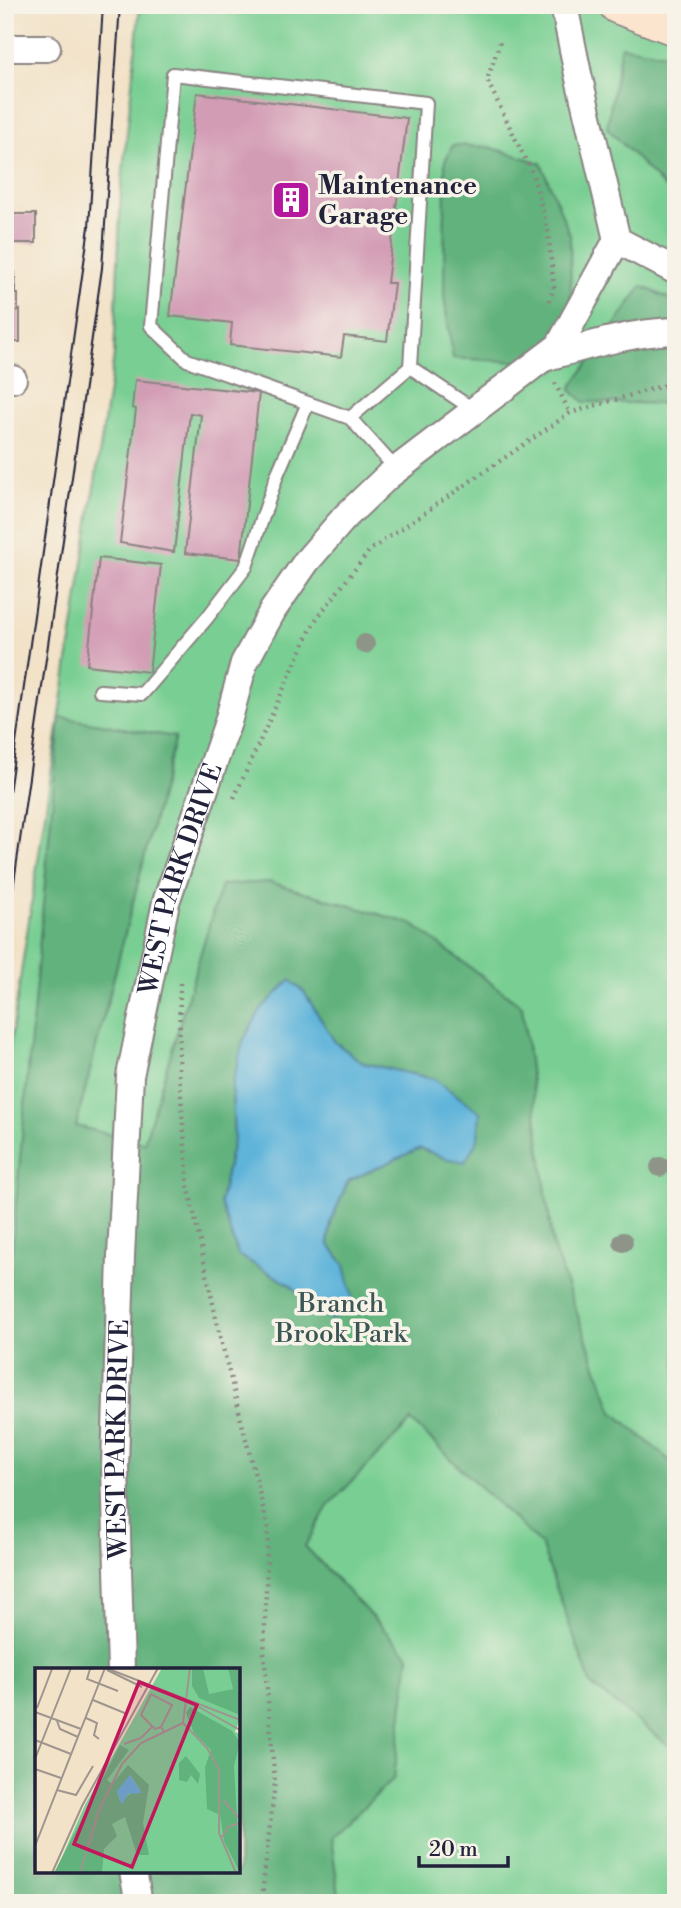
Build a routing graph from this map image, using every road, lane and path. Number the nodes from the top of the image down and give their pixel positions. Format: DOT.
graph roads {
  1 [pos="564,5"];
  2 [pos="618,5"];
  3 [pos="676,27"];
  4 [pos="500,42"];
  5 [pos="5,48"];
  6 [pos="47,48"];
  7 [pos="617,240"];
  8 [pos="676,271"];
  9 [pos="546,309"];
  10 [pos="676,331"];
  11 [pos="543,358"];
  12 [pos="410,367"];
  13 [pos="676,382"];
  14 [pos="308,403"];
  15 [pos="474,410"];
  16 [pos="350,418"];
  17 [pos="396,469"];
  18 [pos="100,691"];
  19 [pos="233,802"];
  20 [pos="180,971"];
  21 [pos="121,1668"];
  22 [pos="133,1873"];
  23 [pos="139,1903"];
  24 [pos="261,1903"];
  1 -- 7 [label="street"];
  2 -- 3 [label="main road"];
  4 -- 9 [label="path"];
  5 -- 6 [label="street"];
  7 -- 8 [label="street"];
  7 -- 11 [label="street, WEST PARK DRIVE"];
  10 -- 11 [label="street"];
  11 -- 15 [label="street, WEST PARK DRIVE"];
  12 -- 14 [label="lane"];
  12 -- 15 [label="lane"];
  12 -- 16 [label="lane"];
  13 -- 19 [label="path"];
  14 -- 16 [label="lane"];
  14 -- 18 [label="lane"];
  15 -- 17 [label="street, WEST PARK DRIVE"];
  16 -- 17 [label="lane"];
  17 -- 21 [label="street, WEST PARK DRIVE"];
  20 -- 24 [label="path"];
  22 -- 23 [label="street"];
}
